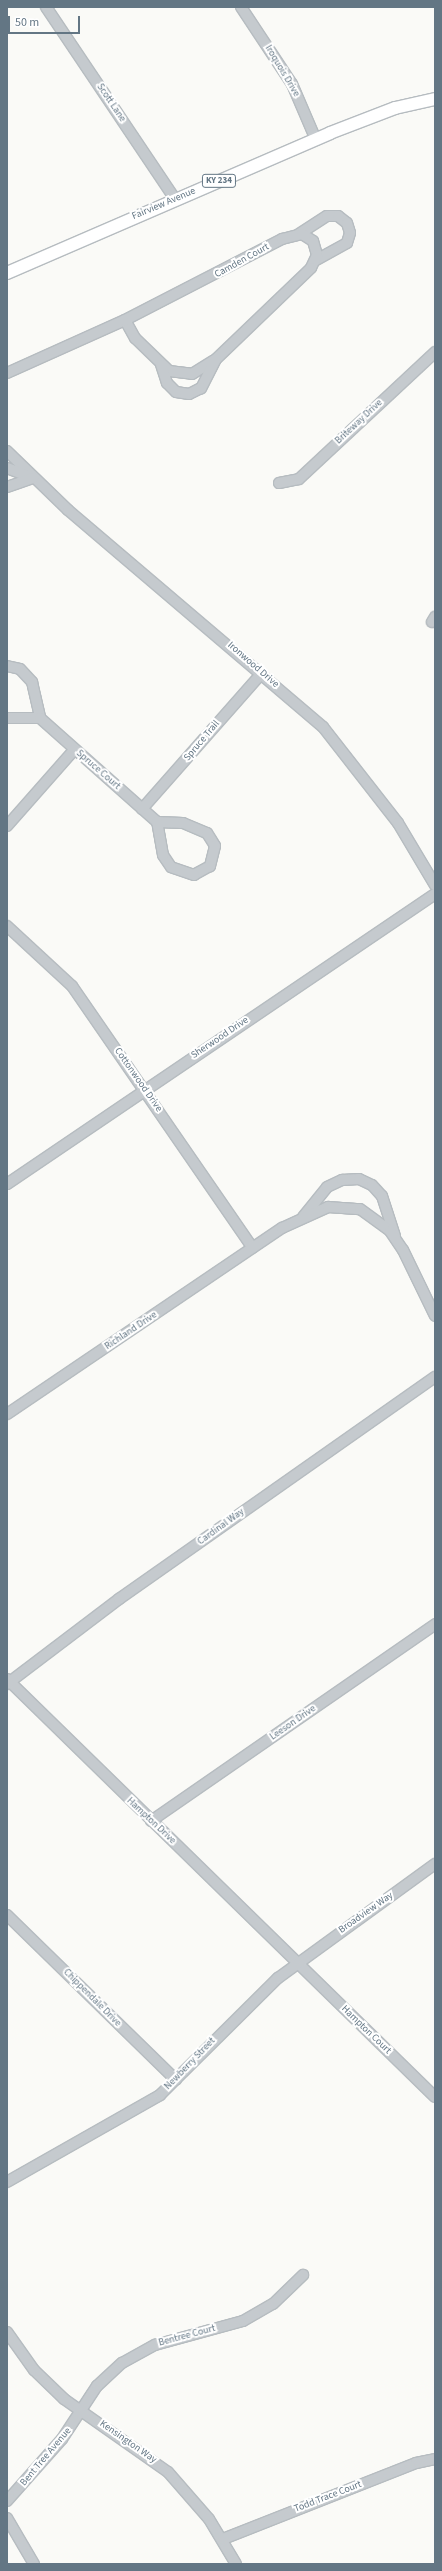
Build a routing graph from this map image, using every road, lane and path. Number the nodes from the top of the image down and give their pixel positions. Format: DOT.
graph roads {
  1 [pos="46,7"];
  2 [pos="241,7"];
  3 [pos="435,99"];
  4 [pos="316,140"];
  5 [pos="175,199"];
  6 [pos="299,234"];
  7 [pos="316,260"];
  8 [pos="7,273"];
  9 [pos="125,320"];
  10 [pos="435,352"];
  11 [pos="216,359"];
  12 [pos="161,365"];
  13 [pos="7,373"];
  14 [pos="7,451"];
  15 [pos="7,468"];
  16 [pos="33,478"];
  17 [pos="279,484"];
  18 [pos="7,487"];
  19 [pos="7,666"];
  20 [pos="262,673"];
  21 [pos="7,718"];
  22 [pos="40,718"];
  23 [pos="74,750"];
  24 [pos="142,809"];
  25 [pos="157,822"];
  26 [pos="7,826"];
  27 [pos="435,885"];
  28 [pos="435,894"];
  29 [pos="7,926"];
  30 [pos="144,1089"];
  31 [pos="7,1184"];
  32 [pos="304,1217"];
  33 [pos="396,1239"];
  34 [pos="253,1248"];
  35 [pos="435,1316"];
  36 [pos="435,1377"];
  37 [pos="7,1414"];
  38 [pos="435,1624"];
  39 [pos="8,1681"];
  40 [pos="151,1821"];
  41 [pos="435,1864"];
  42 [pos="7,1915"];
  43 [pos="297,1963"];
  44 [pos="176,2080"];
  45 [pos="435,2097"];
  46 [pos="7,2182"];
  47 [pos="303,2275"];
  48 [pos="7,2332"];
  49 [pos="81,2410"];
  50 [pos="435,2459"];
  51 [pos="7,2501"];
  52 [pos="7,2518"];
  53 [pos="223,2539"];
  54 [pos="34,2564"];
  55 [pos="236,2564"];
  1 -- 5 [label="street, Scott Lane"];
  2 -- 4 [label="street, Iroquois Drive"];
  3 -- 4 [label="main road, Fairview Avenue / KY 234"];
  4 -- 5 [label="main road, Fairview Avenue / KY 234"];
  5 -- 8 [label="main road, Fairview Avenue / KY 234"];
  6 -- 7 [label="street"];
  6 -- 7 [label="street, Camden Court"];
  6 -- 9 [label="street, Camden Court"];
  7 -- 11 [label="street"];
  9 -- 12 [label="street"];
  9 -- 13 [label="street, Camden Court"];
  10 -- 17 [label="street, Briteway Drive"];
  11 -- 12 [label="street"];
  11 -- 12 [label="street"];
  14 -- 16 [label="street, Ironwood Drive"];
  15 -- 16 [label="street, Ironwood Drive"];
  16 -- 18 [label="street"];
  16 -- 20 [label="street, Ironwood Drive"];
  19 -- 22 [label="street"];
  20 -- 24 [label="street, Spruce Trail"];
  20 -- 27 [label="street, Ironwood Drive"];
  21 -- 22 [label="street"];
  22 -- 23 [label="street, Spruce Court"];
  23 -- 24 [label="street, Spruce Court"];
  23 -- 26 [label="street"];
  24 -- 25 [label="street, Spruce Court"];
  25 -- 25 [label="street"];
  28 -- 30 [label="street, Sherwood Drive"];
  29 -- 30 [label="street, Cottonwood Drive"];
  30 -- 31 [label="street, Sherwood Drive"];
  30 -- 34 [label="street, Cottonwood Drive"];
  32 -- 33 [label="street"];
  32 -- 33 [label="street"];
  32 -- 34 [label="street, Richland Drive"];
  33 -- 35 [label="street"];
  34 -- 37 [label="street, Richland Drive"];
  36 -- 39 [label="street, Cardinal Way"];
  38 -- 40 [label="street, Leeson Drive"];
  39 -- 40 [label="street, Hampton Drive"];
  40 -- 43 [label="street, Hampton Drive"];
  41 -- 43 [label="street, Broadview Way"];
  42 -- 44 [label="street, Chippendale Drive"];
  43 -- 44 [label="street, Newberry Street"];
  43 -- 45 [label="street, Hampton Court"];
  44 -- 46 [label="street, Newberry Street"];
  47 -- 49 [label="street, Bentree Court"];
  48 -- 49 [label="street, Kensington Way"];
  49 -- 51 [label="street, Bent Tree Avenue"];
  49 -- 53 [label="street, Kensington Way"];
  50 -- 53 [label="street, Todd Trace Court"];
  52 -- 54 [label="street"];
  53 -- 55 [label="street, Kensington Way"];
}
